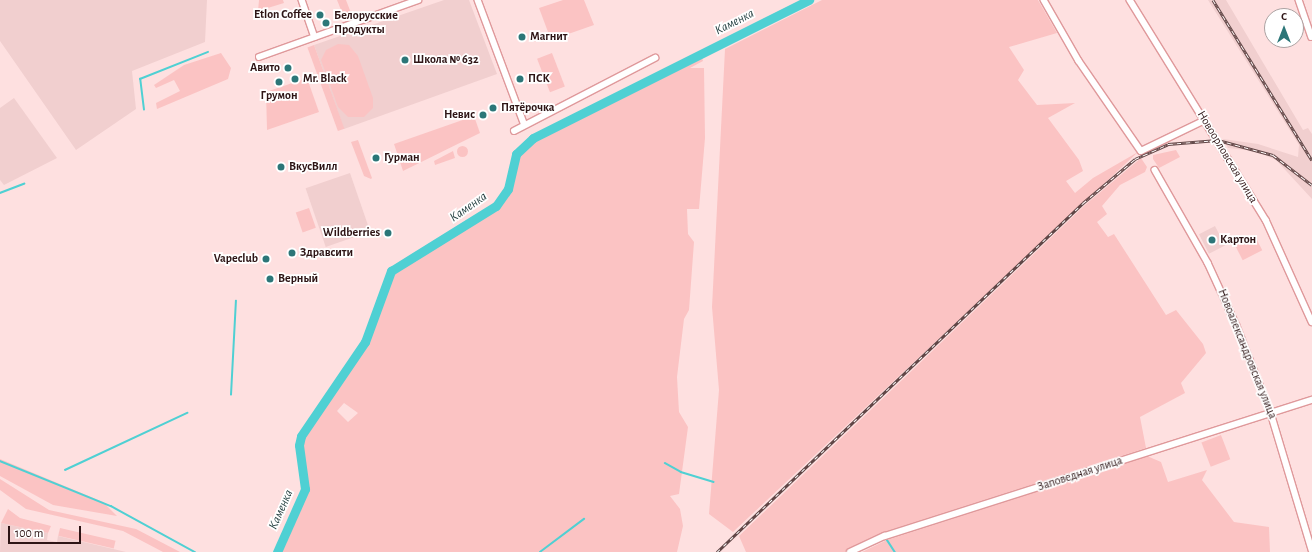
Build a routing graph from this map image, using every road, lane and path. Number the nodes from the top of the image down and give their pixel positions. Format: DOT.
graph roads {
  1 [pos="302,0"];
  2 [pos="418,0"];
  3 [pos="478,0"];
  4 [pos="1044,0"];
  5 [pos="1130,0"];
  6 [pos="1299,0"];
  7 [pos="315,37"];
  8 [pos="1312,37"];
  9 [pos="259,57"];
  10 [pos="656,58"];
  11 [pos="1205,120"];
  12 [pos="524,123"];
  13 [pos="514,132"];
  14 [pos="1155,170"];
  15 [pos="1312,322"];
  16 [pos="1312,400"];
  17 [pos="1271,413"];
  18 [pos="1312,550"];
  19 [pos="850,552"];
  1 -- 7 [label="street"];
  2 -- 7 [label="street"];
  3 -- 12 [label="street"];
  4 -- 11 [label="street"];
  5 -- 11 [label="street, Новоорловская улица"];
  6 -- 8 [label="street"];
  7 -- 9 [label="street"];
  10 -- 12 [label="street"];
  11 -- 15 [label="street, Новоорловская улица"];
  12 -- 13 [label="street"];
  14 -- 17 [label="street, Новоалександровская улица"];
  16 -- 17 [label="street, Заповедная улица"];
  17 -- 18 [label="street, Новоалександровская улица"];
  17 -- 19 [label="street, Заповедная улица"];
}
